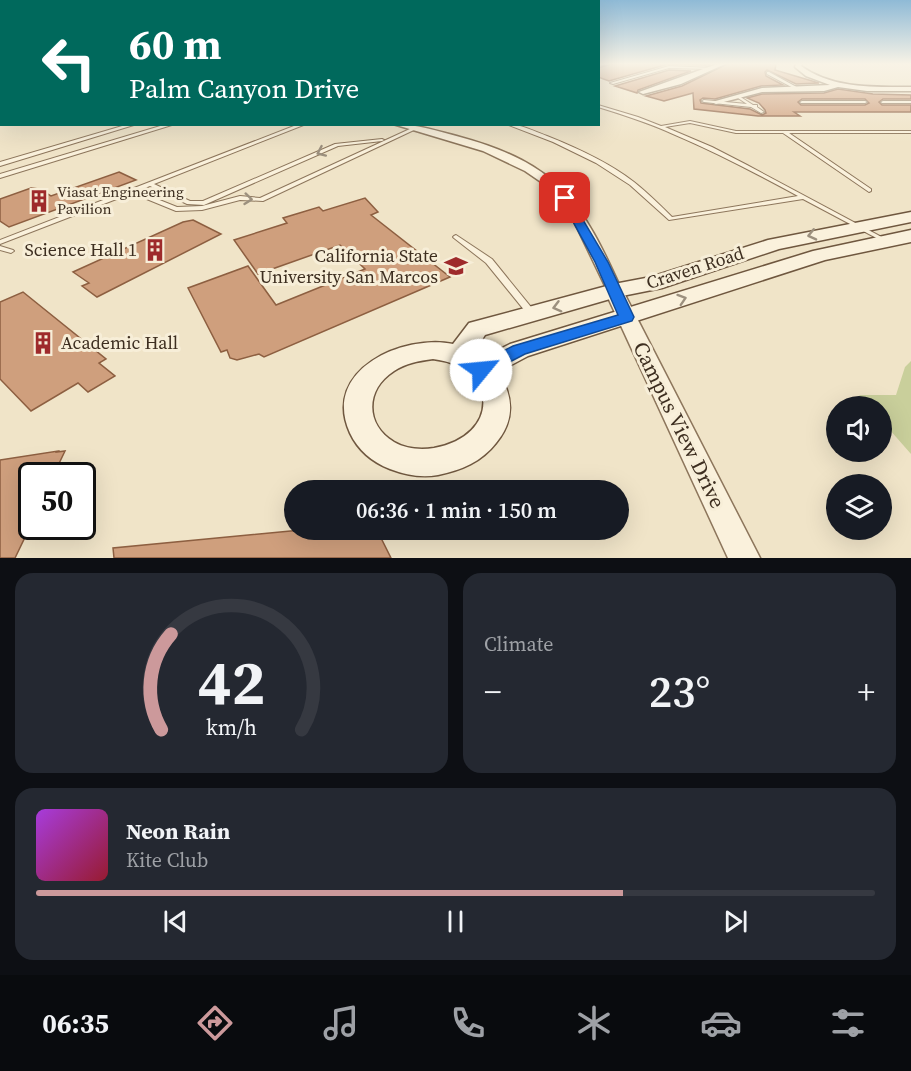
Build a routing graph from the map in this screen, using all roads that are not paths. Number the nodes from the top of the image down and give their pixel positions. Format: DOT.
graph roads {
  1 [pos="651,90"];
  2 [pos="762,90"];
  3 [pos="644,92"];
  4 [pos="739,97"];
  5 [pos="704,101"];
  6 [pos="716,102"];
  7 [pos="802,102"];
  8 [pos="865,102"];
  9 [pos="882,102"];
  10 [pos="911,102"];
  11 [pos="756,106"];
  12 [pos="600,107"];
  13 [pos="762,112"];
  14 [pos="128,126"];
  15 [pos="166,126"];
  16 [pos="299,126"];
  17 [pos="514,126"];
  18 [pos="661,126"];
  19 [pos="406,127"];
  20 [pos="784,132"];
  21 [pos="911,132"];
  22 [pos="0,164"];
  23 [pos="0,176"];
  24 [pos="150,184"];
  25 [pos="868,190"];
  26 [pos="132,191"];
  27 [pos="802,197"];
  28 [pos="911,218"];
  29 [pos="857,226"];
  30 [pos="911,236"];
  31 [pos="456,237"];
  32 [pos="886,241"];
  33 [pos="0,242"];
  34 [pos="0,248"];
  35 [pos="11,251"];
  36 [pos="614,291"];
  37 [pos="532,314"];
  38 [pos="627,317"];
  39 [pos="470,362"];
  40 [pos="744,558"];
  1 -- 3 [label="street"];
  2 -- 4 [label="street"];
  4 -- 6 [label="street"];
  4 -- 11 [label="lane"];
  5 -- 6 [label="lane"];
  6 -- 11 [label="lane"];
  7 -- 8 [label="lane"];
  9 -- 10 [label="lane"];
  11 -- 13 [label="lane"];
  12 -- 18 [label="lane"];
  14 -- 22 [label="lane"];
  15 -- 23 [label="lane"];
  16 -- 24 [label="lane"];
  17 -- 27 [label="lane"];
  18 -- 20 [label="lane"];
  18 -- 27 [label="lane"];
  19 -- 24 [label="lane, one-way"];
  26 -- 19 [label="lane, one-way"];
  19 -- 36 [label="street"];
  20 -- 21 [label="lane"];
  20 -- 25 [label="lane"];
  24 -- 26 [label="lane"];
  26 -- 33 [label="lane"];
  27 -- 29 [label="lane"];
  28 -- 29 [label="main road, Craven Road"];
  29 -- 32 [label="lane"];
  29 -- 36 [label="main road, Craven Road, one-way"];
  30 -- 32 [label="main road, Craven Road"];
  31 -- 37 [label="lane"];
  38 -- 32 [label="main road, Craven Road, one-way"];
  34 -- 35 [label="lane"];
  36 -- 37 [label="main road, Craven Road, one-way"];
  36 -- 38 [label="street, Campus View Drive"];
  37 -- 39 [label="main road, Craven Road"];
  38 -- 39 [label="main road, Craven Road"];
  38 -- 40 [label="street, Campus View Drive"];
  39 -- 39 [label="main road"];
}
